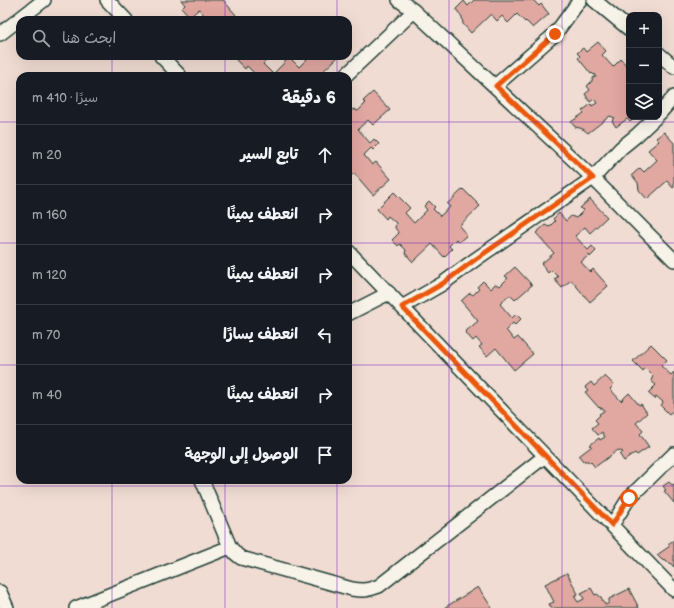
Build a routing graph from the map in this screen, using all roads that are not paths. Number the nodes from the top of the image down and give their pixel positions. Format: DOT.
graph roads {
  1 [pos="107,0"];
  2 [pos="399,0"];
  3 [pos="580,0"];
  4 [pos="594,0"];
  5 [pos="42,1"];
  6 [pos="414,11"];
  7 [pos="23,16"];
  8 [pos="122,16"];
  9 [pos="16,21"];
  10 [pos="626,27"];
  11 [pos="0,34"];
  12 [pos="662,57"];
  13 [pos="165,60"];
  14 [pos="674,67"];
  15 [pos="176,72"];
  16 [pos="349,72"];
  17 [pos="496,86"];
  18 [pos="674,97"];
  19 [pos="662,111"];
  20 [pos="653,120"];
  21 [pos="593,178"];
  22 [pos="352,255"];
  23 [pos="674,260"];
  24 [pos="389,293"];
  25 [pos="402,307"];
  26 [pos="352,312"];
  27 [pos="674,454"];
  28 [pos="545,456"];
  29 [pos="204,484"];
  30 [pos="612,525"];
  31 [pos="230,547"];
  32 [pos="674,590"];
  33 [pos="0,592"];
  34 [pos="7,608"];
  35 [pos="76,608"];
  1 -- 8 [label="street"];
  2 -- 6 [label="street"];
  3 -- 17 [label="street"];
  4 -- 10 [label="street"];
  5 -- 7 [label="street"];
  6 -- 16 [label="street"];
  6 -- 17 [label="street"];
  9 -- 11 [label="street"];
  12 -- 14 [label="street"];
  13 -- 15 [label="street"];
  17 -- 21 [label="street"];
  18 -- 19 [label="street"];
  20 -- 21 [label="street"];
  21 -- 23 [label="street"];
  21 -- 25 [label="street"];
  22 -- 24 [label="street"];
  24 -- 25 [label="street"];
  24 -- 26 [label="street"];
  25 -- 28 [label="street"];
  27 -- 30 [label="street"];
  28 -- 30 [label="street"];
  28 -- 31 [label="street"];
  29 -- 31 [label="street"];
  30 -- 32 [label="street"];
  31 -- 35 [label="street"];
  33 -- 34 [label="street"];
}
